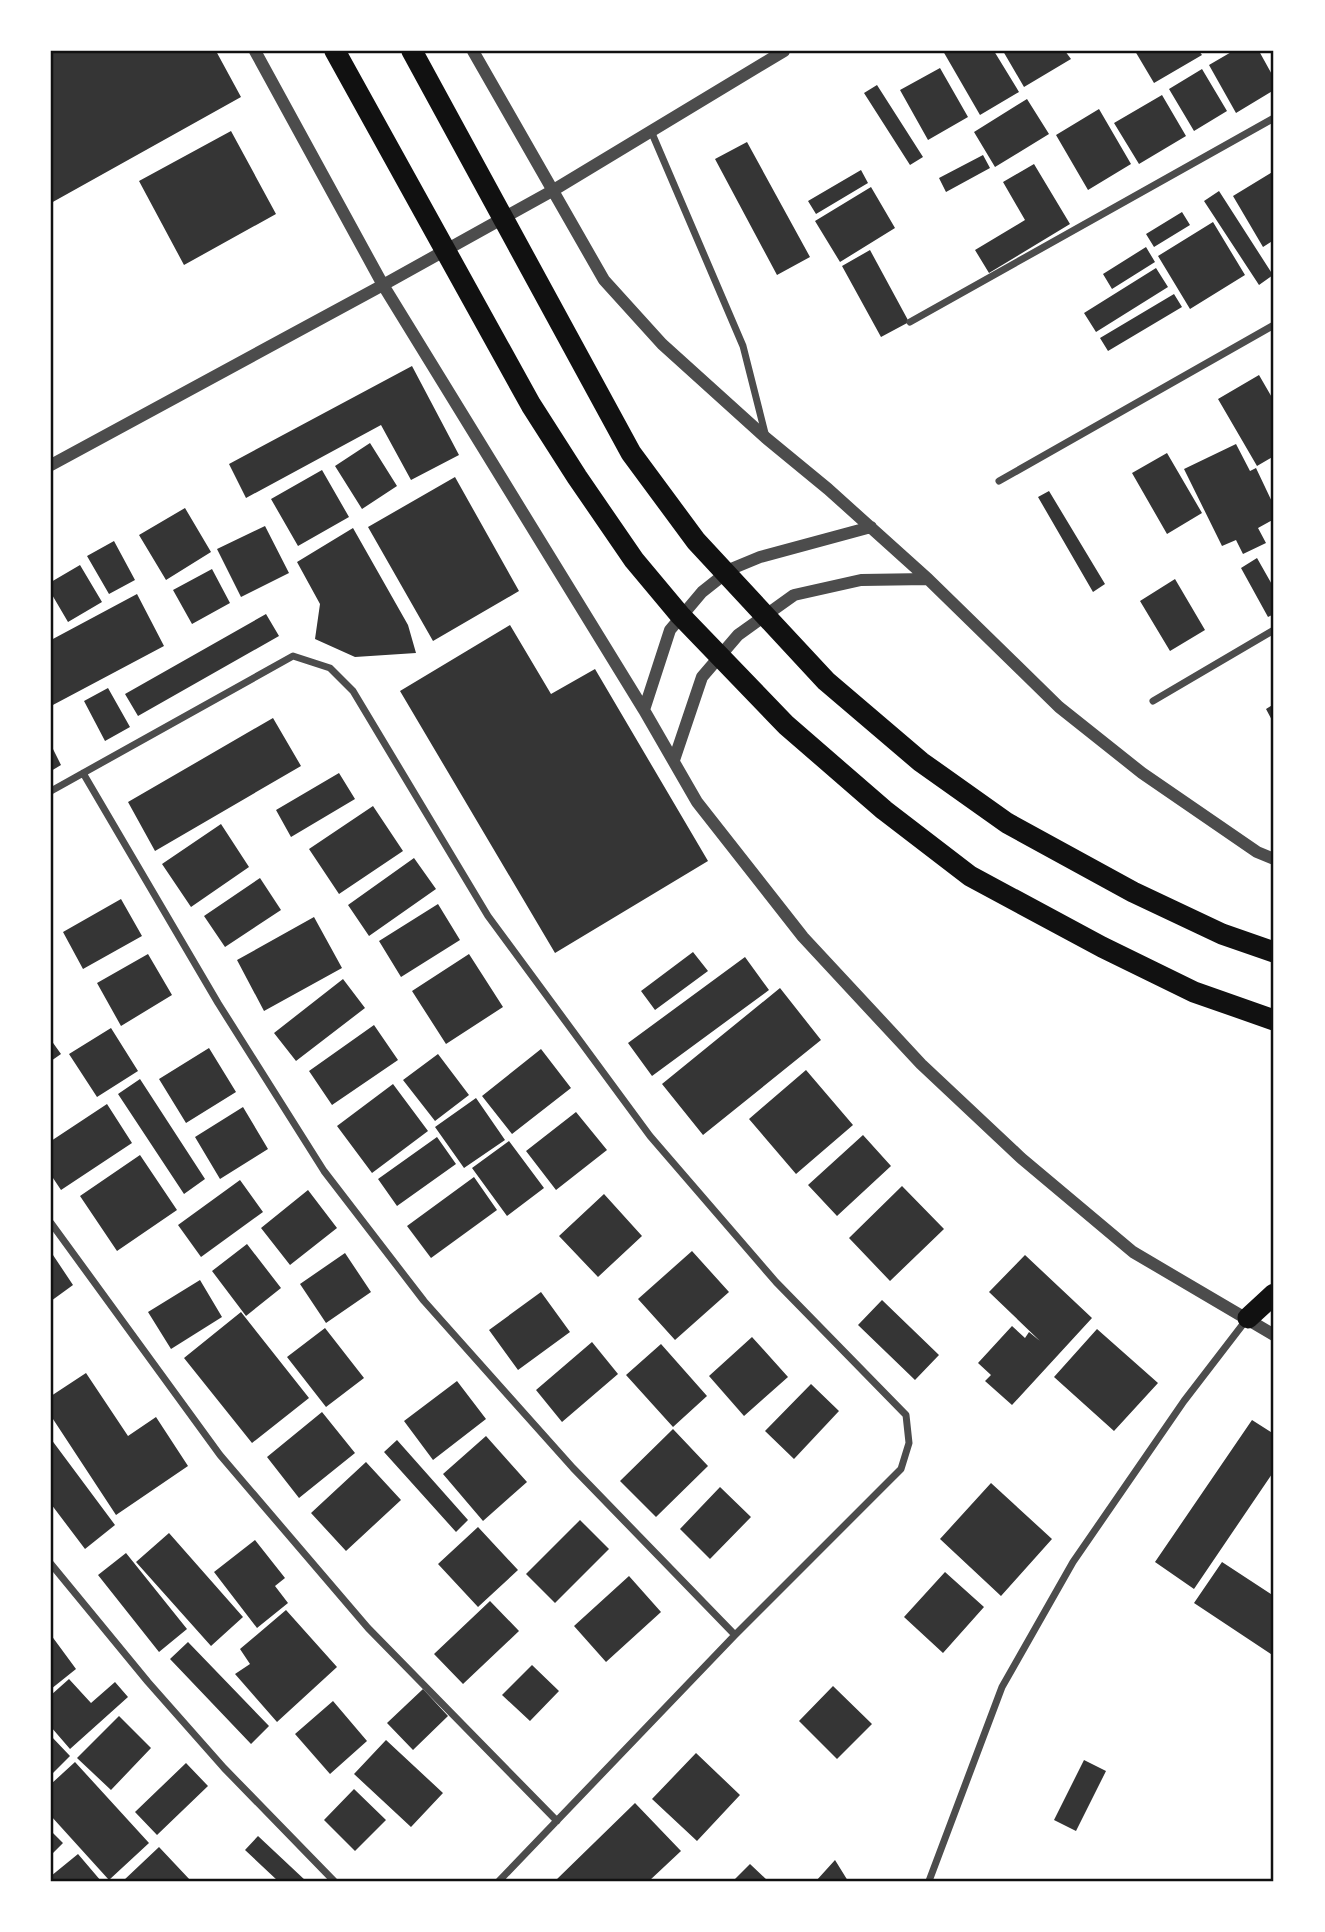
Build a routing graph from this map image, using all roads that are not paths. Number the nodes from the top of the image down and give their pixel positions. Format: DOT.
graph roads {
  1 [pos="255,51"];
  2 [pos="335,51"];
  3 [pos="412,51"];
  4 [pos="473,51"];
  5 [pos="784,51"];
  6 [pos="1274,118"];
  7 [pos="650,130"];
  8 [pos="552,191"];
  9 [pos="383,285"];
  10 [pos="910,322"];
  11 [pos="1274,325"];
  12 [pos="766,438"];
  13 [pos="51,465"];
  14 [pos="999,481"];
  15 [pos="871,527"];
  16 [pos="928,579"];
  17 [pos="1274,630"];
  18 [pos="1153,701"];
  19 [pos="644,710"];
  20 [pos="674,760"];
  21 [pos="83,773"];
  22 [pos="51,791"];
  23 [pos="1274,859"];
  24 [pos="1274,952"];
  25 [pos="1274,1020"];
  26 [pos="51,1223"];
  27 [pos="1274,1294"];
  28 [pos="1248,1318"];
  29 [pos="1274,1335"];
  30 [pos="51,1564"];
  31 [pos="735,1635"];
  32 [pos="556,1821"];
  33 [pos="334,1881"];
  34 [pos="499,1881"];
  35 [pos="929,1881"];
  1 -- 9 [label="street"];
  2 -- 25 [label="highway"];
  3 -- 24 [label="highway"];
  4 -- 8 [label="street"];
  5 -- 7 [label="street"];
  6 -- 10 [label="street"];
  7 -- 8 [label="street"];
  7 -- 12 [label="street"];
  8 -- 9 [label="street"];
  8 -- 12 [label="street"];
  9 -- 13 [label="street"];
  9 -- 19 [label="street"];
  11 -- 14 [label="street"];
  12 -- 15 [label="street"];
  15 -- 16 [label="street"];
  15 -- 19 [label="street"];
  16 -- 20 [label="street"];
  16 -- 23 [label="street"];
  17 -- 18 [label="street"];
  19 -- 20 [label="street"];
  20 -- 28 [label="street"];
  21 -- 22 [label="street"];
  21 -- 31 [label="street"];
  21 -- 31 [label="street"];
  26 -- 32 [label="street"];
  27 -- 28 [label="highway"];
  28 -- 29 [label="street"];
  28 -- 35 [label="street"];
  30 -- 33 [label="street"];
  31 -- 32 [label="street"];
  32 -- 34 [label="street"];
}
